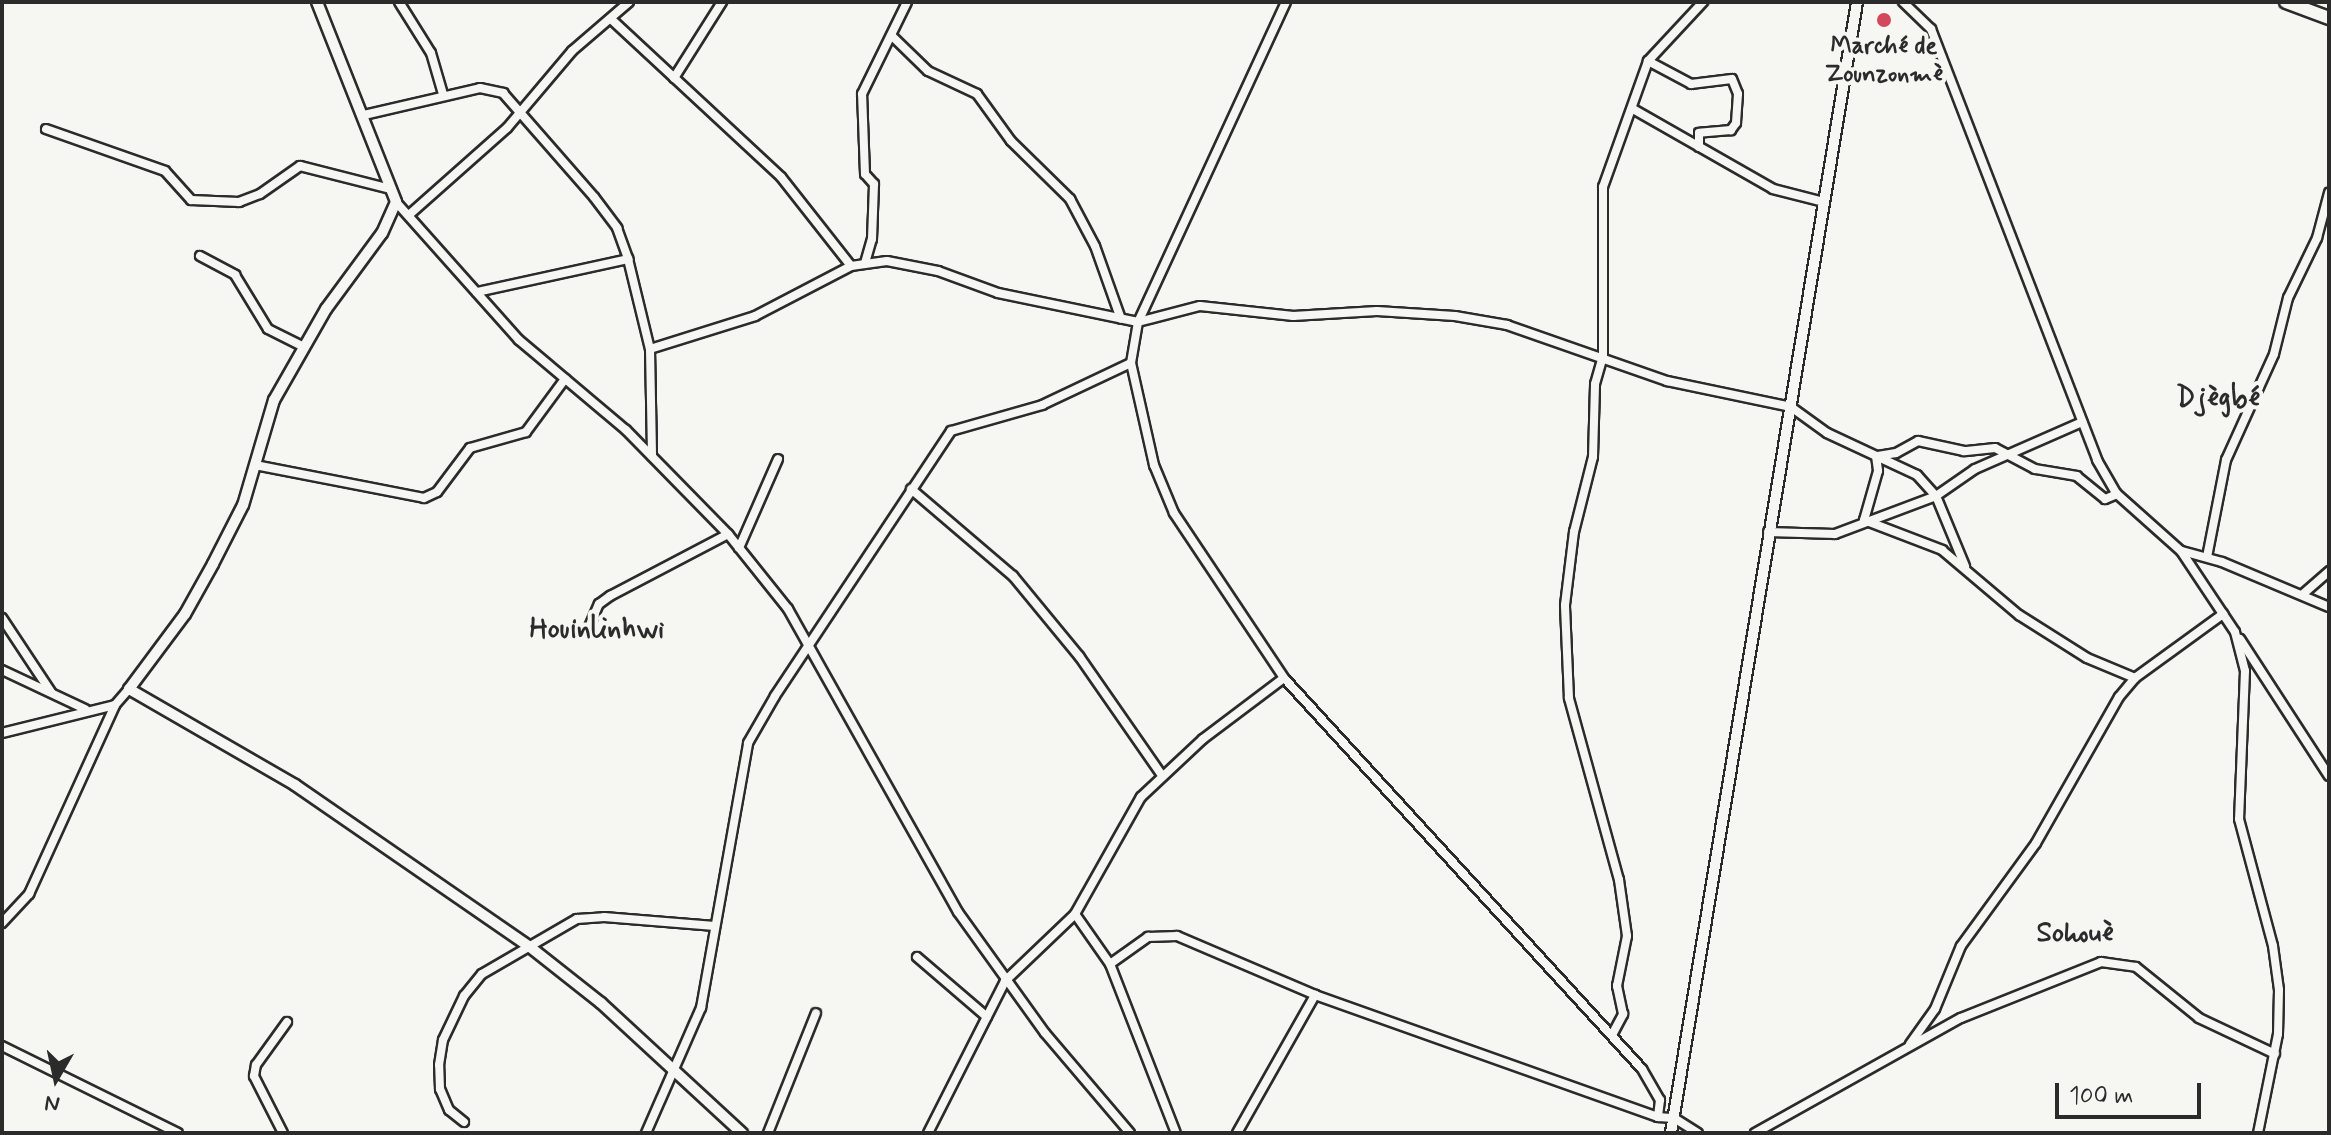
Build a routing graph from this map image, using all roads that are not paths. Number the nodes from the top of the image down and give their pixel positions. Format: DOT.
graph roads {
  1 [pos="317,2"];
  2 [pos="399,2"];
  3 [pos="629,2"];
  4 [pos="722,2"];
  5 [pos="907,2"];
  6 [pos="1286,2"];
  7 [pos="1703,2"];
  8 [pos="1857,2"];
  9 [pos="1903,2"];
  10 [pos="2293,3"];
  11 [pos="2329,18"];
  12 [pos="611,19"];
  13 [pos="892,36"];
  14 [pos="1648,61"];
  15 [pos="674,78"];
  16 [pos="443,94"];
  17 [pos="1633,109"];
  18 [pos="364,115"];
  19 [pos="518,116"];
  20 [pos="46,129"];
  21 [pos="1699,147"];
  22 [pos="390,189"];
  23 [pos="2329,193"];
  24 [pos="396,202"];
  25 [pos="1824,202"];
  26 [pos="410,214"];
  27 [pos="200,256"];
  28 [pos="628,259"];
  29 [pos="865,263"];
  30 [pos="851,266"];
  31 [pos="477,292"];
  32 [pos="1121,319"];
  33 [pos="1138,322"];
  34 [pos="304,347"];
  35 [pos="650,349"];
  36 [pos="1603,356"];
  37 [pos="1131,363"];
  38 [pos="565,379"];
  39 [pos="1791,407"];
  40 [pos="2082,422"];
  41 [pos="1964,451"];
  42 [pos="2009,455"];
  43 [pos="652,456"];
  44 [pos="1882,456"];
  45 [pos="778,459"];
  46 [pos="255,465"];
  47 [pos="1975,469"];
  48 [pos="911,489"];
  49 [pos="2117,494"];
  50 [pos="1936,496"];
  51 [pos="1864,520"];
  52 [pos="1768,532"];
  53 [pos="728,534"];
  54 [pos="739,548"];
  55 [pos="2181,551"];
  56 [pos="2207,557"];
  57 [pos="1965,566"];
  58 [pos="2329,571"];
  59 [pos="2303,594"];
  60 [pos="2329,607"];
  61 [pos="2223,614"];
  62 [pos="2,618"];
  63 [pos="589,627"];
  64 [pos="2235,632"];
  65 [pos="811,644"];
  66 [pos="2,670"];
  67 [pos="1284,678"];
  68 [pos="2135,678"];
  69 [pos="129,689"];
  70 [pos="52,693"];
  71 [pos="115,705"];
  72 [pos="86,709"];
  73 [pos="2,733"];
  74 [pos="1161,774"];
  75 [pos="2329,776"];
  76 [pos="1075,914"];
  77 [pos="2,923"];
  78 [pos="715,926"];
  79 [pos="530,947"];
  80 [pos="917,957"];
  81 [pos="1110,964"];
  82 [pos="1005,981"];
  83 [pos="1315,995"];
  84 [pos="816,1013"];
  85 [pos="987,1017"];
  86 [pos="287,1022"];
  87 [pos="1612,1035"];
  88 [pos="2,1046"];
  89 [pos="1907,1048"];
  90 [pos="2275,1054"];
  91 [pos="673,1072"];
  92 [pos="1658,1117"];
  93 [pos="1674,1118"];
  94 [pos="464,1122"];
  95 [pos="178,1133"];
  96 [pos="283,1133"];
  97 [pos="646,1133"];
  98 [pos="742,1133"];
  99 [pos="768,1133"];
  100 [pos="928,1133"];
  101 [pos="1130,1133"];
  102 [pos="1176,1133"];
  103 [pos="1237,1133"];
  104 [pos="1671,1133"];
  105 [pos="1698,1133"];
  106 [pos="1755,1133"];
  107 [pos="2258,1133"];
  1 -- 18 [label="street"];
  2 -- 16 [label="street"];
  3 -- 12 [label="street"];
  4 -- 15 [label="street"];
  5 -- 13 [label="street"];
  6 -- 33 [label="street"];
  7 -- 14 [label="street"];
  8 -- 25 [label="street"];
  9 -- 40 [label="street"];
  10 -- 11 [label="main road"];
  12 -- 15 [label="street"];
  12 -- 19 [label="street"];
  13 -- 29 [label="street"];
  13 -- 32 [label="street"];
  14 -- 17 [label="street"];
  14 -- 21 [label="street"];
  15 -- 30 [label="street"];
  16 -- 18 [label="street"];
  16 -- 19 [label="street"];
  17 -- 21 [label="street"];
  17 -- 36 [label="street"];
  18 -- 22 [label="street"];
  19 -- 26 [label="street"];
  19 -- 28 [label="street"];
  20 -- 22 [label="street"];
  21 -- 25 [label="street"];
  22 -- 24 [label="street"];
  23 -- 56 [label="street"];
  24 -- 26 [label="street"];
  24 -- 34 [label="street"];
  25 -- 39 [label="street"];
  26 -- 31 [label="street"];
  27 -- 34 [label="street"];
  28 -- 31 [label="street"];
  28 -- 35 [label="street"];
  29 -- 30 [label="street"];
  29 -- 32 [label="street"];
  30 -- 35 [label="street"];
  31 -- 38 [label="street"];
  32 -- 33 [label="street"];
  33 -- 36 [label="street"];
  33 -- 37 [label="street"];
  34 -- 46 [label="street"];
  35 -- 43 [label="street"];
  36 -- 39 [label="street"];
  36 -- 87 [label="street"];
  37 -- 48 [label="street"];
  37 -- 67 [label="street"];
  38 -- 43 [label="street"];
  38 -- 46 [label="street"];
  39 -- 44 [label="street"];
  39 -- 52 [label="street"];
  40 -- 42 [label="street"];
  40 -- 49 [label="street"];
  41 -- 42 [label="street"];
  41 -- 44 [label="street"];
  41 -- 47 [label="street"];
  42 -- 47 [label="street"];
  42 -- 49 [label="street"];
  43 -- 53 [label="street"];
  44 -- 50 [label="street"];
  44 -- 51 [label="street"];
  45 -- 54 [label="street"];
  46 -- 69 [label="street"];
  47 -- 50 [label="street"];
  48 -- 65 [label="street"];
  48 -- 74 [label="street"];
  49 -- 55 [label="street"];
  50 -- 51 [label="street"];
  50 -- 57 [label="street"];
  51 -- 52 [label="street"];
  51 -- 57 [label="street"];
  52 -- 93 [label="street"];
  53 -- 54 [label="street"];
  53 -- 63 [label="street"];
  54 -- 65 [label="street"];
  55 -- 56 [label="street"];
  55 -- 61 [label="street"];
  56 -- 59 [label="street"];
  57 -- 68 [label="street"];
  58 -- 59 [label="street"];
  59 -- 60 [label="street"];
  61 -- 64 [label="street"];
  61 -- 68 [label="street"];
  62 -- 70 [label="street"];
  64 -- 75 [label="street"];
  64 -- 90 [label="street"];
  65 -- 78 [label="street"];
  65 -- 82 [label="street"];
  66 -- 70 [label="street"];
  67 -- 74 [label="street"];
  67 -- 87 [label="street"];
  68 -- 89 [label="street"];
  69 -- 71 [label="street"];
  69 -- 79 [label="street"];
  70 -- 72 [label="street"];
  71 -- 72 [label="street"];
  71 -- 77 [label="street"];
  72 -- 73 [label="street"];
  74 -- 76 [label="street"];
  76 -- 81 [label="street"];
  76 -- 82 [label="street"];
  78 -- 79 [label="street"];
  78 -- 91 [label="street"];
  79 -- 91 [label="street"];
  79 -- 94 [label="street"];
  80 -- 85 [label="street"];
  81 -- 83 [label="street"];
  81 -- 102 [label="street"];
  82 -- 85 [label="street"];
  82 -- 101 [label="street"];
  83 -- 92 [label="street"];
  83 -- 103 [label="street"];
  84 -- 99 [label="street"];
  85 -- 100 [label="street"];
  86 -- 96 [label="street"];
  87 -- 92 [label="street"];
  88 -- 95 [label="street"];
  89 -- 90 [label="street"];
  89 -- 106 [label="street"];
  90 -- 107 [label="street"];
  91 -- 97 [label="street"];
  91 -- 98 [label="street"];
  92 -- 93 [label="street"];
  93 -- 104 [label="street"];
  93 -- 105 [label="street"];
}
